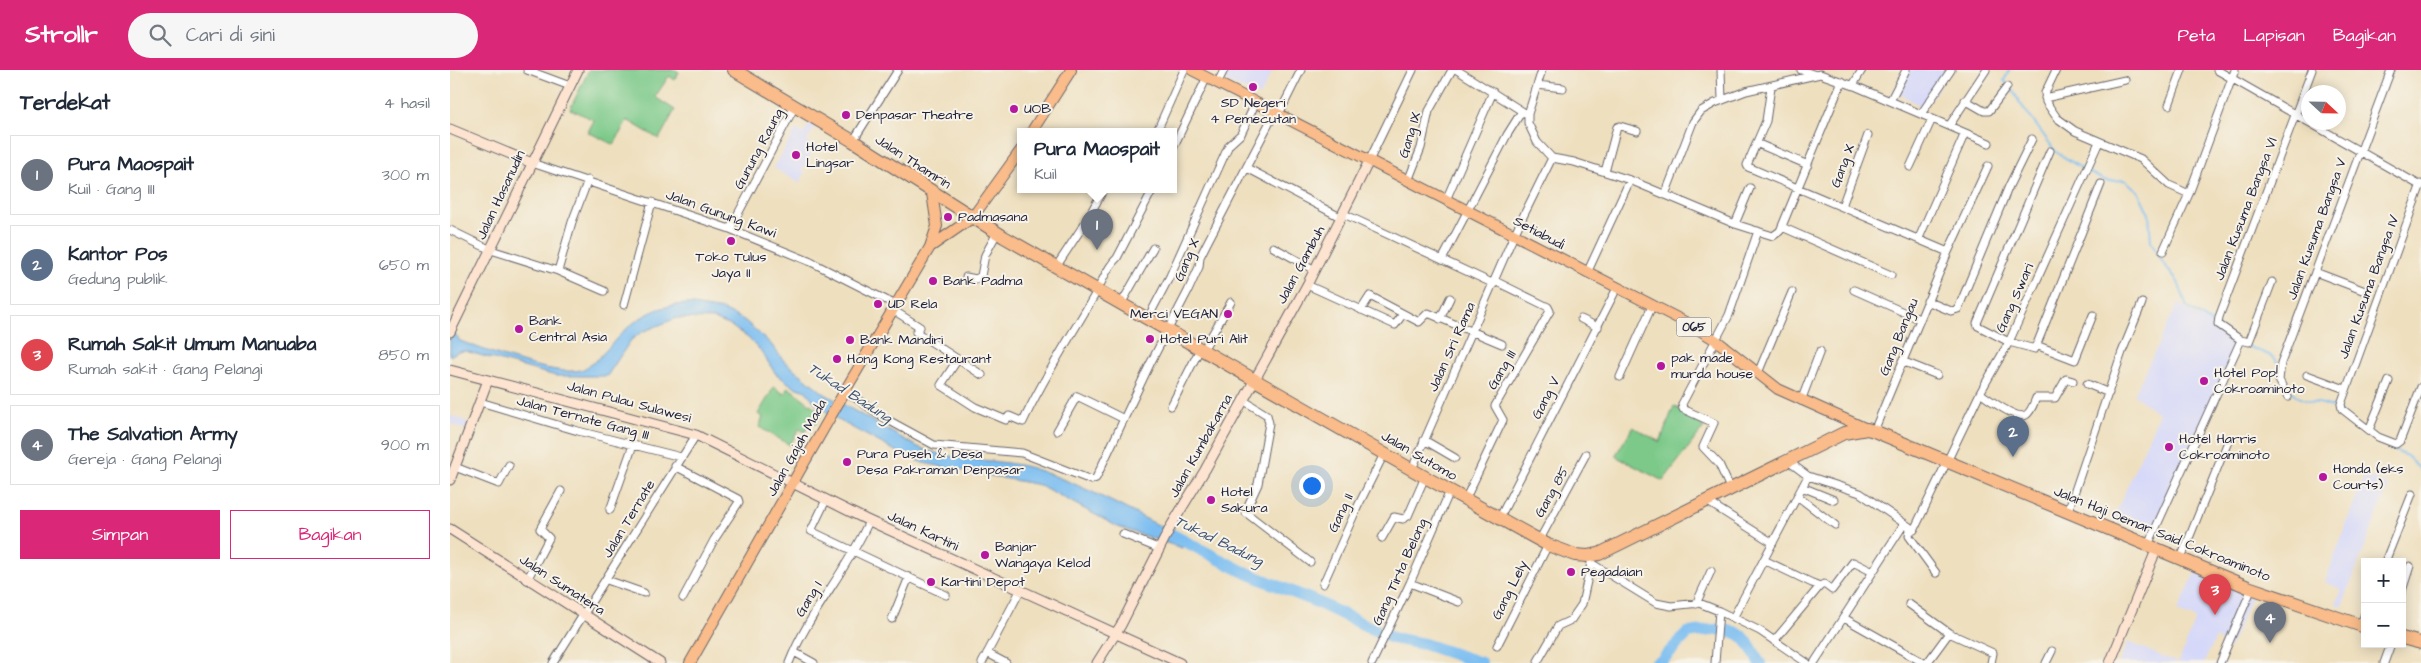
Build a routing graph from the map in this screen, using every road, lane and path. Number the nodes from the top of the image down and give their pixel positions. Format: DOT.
graph roads {
  1 [pos="527,70"];
  2 [pos="578,70"];
  3 [pos="734,70"];
  4 [pos="898,70"];
  5 [pos="1071,70"];
  6 [pos="1184,70"];
  7 [pos="1192,70"];
  8 [pos="1224,70"];
  9 [pos="1301,70"];
  10 [pos="1413,70"];
  11 [pos="1452,70"];
  12 [pos="1457,70"];
  13 [pos="1542,70"];
  14 [pos="1721,70"];
  15 [pos="1801,70"];
  16 [pos="1838,70"];
  17 [pos="1862,70"];
  18 [pos="1906,70"];
  19 [pos="1951,70"];
  20 [pos="1986,70"];
  21 [pos="2056,70"];
  22 [pos="2182,70"];
  23 [pos="2217,70"];
  24 [pos="2235,70"];
  25 [pos="2312,70"];
  26 [pos="2391,70"];
  27 [pos="1816,75"];
  28 [pos="1834,77"];
  29 [pos="1207,78"];
  30 [pos="2232,79"];
  31 [pos="2125,80"];
  32 [pos="1842,81"];
  33 [pos="1218,82"];
  34 [pos="1537,85"];
  35 [pos="1853,85"];
  36 [pos="570,86"];
  37 [pos="1771,87"];
  38 [pos="2007,87"];
  39 [pos="1563,88"];
  40 [pos="1493,92"];
  41 [pos="2045,98"];
  42 [pos="1722,100"];
  43 [pos="1890,100"];
  44 [pos="1965,100"];
  45 [pos="1256,102"];
  46 [pos="2169,105"];
  47 [pos="795,106"];
  48 [pos="1277,113"];
  49 [pos="1525,113"];
  50 [pos="1921,114"];
  51 [pos="2295,115"];
  52 [pos="1932,119"];
  53 [pos="1948,126"];
  54 [pos="1034,128"];
  55 [pos="1159,128"];
  56 [pos="450,129"];
  57 [pos="1637,131"];
  58 [pos="1964,133"];
  59 [pos="1868,135"];
  60 [pos="2032,139"];
  61 [pos="1177,140"];
  62 [pos="853,141"];
  63 [pos="2099,142"];
  64 [pos="1756,143"];
  65 [pos="1989,143"];
  66 [pos="2050,151"];
  67 [pos="2360,152"];
  68 [pos="1017,156"];
  69 [pos="1552,158"];
  70 [pos="1369,161"];
  71 [pos="532,162"];
  72 [pos="1808,165"];
  73 [pos="1988,166"];
  74 [pos="1910,167"];
  75 [pos="1247,168"];
  76 [pos="1605,172"];
  77 [pos="588,180"];
  78 [pos="1630,180"];
  79 [pos="1408,181"];
  80 [pos="2101,184"];
  81 [pos="2421,185"];
  82 [pos="1798,187"];
  83 [pos="1750,188"];
  84 [pos="932,193"];
  85 [pos="1102,193"];
  86 [pos="1151,193"];
  87 [pos="2190,194"];
  88 [pos="1665,195"];
  89 [pos="1446,200"];
  90 [pos="652,202"];
  91 [pos="1842,206"];
  92 [pos="1467,210"];
  93 [pos="1343,216"];
  94 [pos="972,218"];
  95 [pos="1735,224"];
  96 [pos="1782,227"];
  97 [pos="730,229"];
  98 [pos="450,230"];
  99 [pos="1758,231"];
  100 [pos="997,233"];
  101 [pos="1514,235"];
  102 [pos="1919,238"];
  103 [pos="930,247"];
  104 [pos="1273,247"];
  105 [pos="1153,248"];
  106 [pos="491,250"];
  107 [pos="2164,251"];
  108 [pos="1948,252"];
  109 [pos="1442,260"];
  110 [pos="1056,267"];
  111 [pos="1315,270"];
  112 [pos="558,271"];
  113 [pos="2315,272"];
  114 [pos="1586,273"];
  115 [pos="1891,276"];
  116 [pos="966,277"];
  117 [pos="1494,282"];
  118 [pos="2272,282"];
  119 [pos="1307,285"];
  120 [pos="1617,288"];
  121 [pos="1854,290"];
  122 [pos="604,291"];
  123 [pos="1097,291"];
  124 [pos="2365,291"];
  125 [pos="1792,292"];
  126 [pos="1450,298"];
  127 [pos="1231,302"];
  128 [pos="1926,302"];
  129 [pos="2142,303"];
  130 [pos="1121,304"];
  131 [pos="624,305"];
  132 [pos="1652,306"];
  133 [pos="894,308"];
  134 [pos="1361,310"];
  135 [pos="1403,314"];
  136 [pos="2093,315"];
  137 [pos="1440,319"];
  138 [pos="1581,319"];
  139 [pos="1919,319"];
  140 [pos="1147,320"];
  141 [pos="453,323"];
  142 [pos="1598,327"];
  143 [pos="1168,331"];
  144 [pos="1472,332"];
  145 [pos="1717,341"];
  146 [pos="2244,341"];
  147 [pos="2009,342"];
  148 [pos="1502,344"];
  149 [pos="2036,345"];
  150 [pos="1202,350"];
  151 [pos="1820,351"];
  152 [pos="958,359"];
  153 [pos="1902,361"];
  154 [pos="450,370"];
  155 [pos="1758,373"];
  156 [pos="982,375"];
  157 [pos="1937,375"];
  158 [pos="2307,375"];
  159 [pos="1620,376"];
  160 [pos="1255,379"];
  161 [pos="488,380"];
  162 [pos="2389,380"];
  163 [pos="2073,382"];
  164 [pos="2086,384"];
  165 [pos="2421,387"];
  166 [pos="2345,389"];
  167 [pos="844,392"];
  168 [pos="2109,392"];
  169 [pos="1980,393"];
  170 [pos="2288,397"];
  171 [pos="1243,400"];
  172 [pos="1801,401"];
  173 [pos="480,402"];
  174 [pos="1171,406"];
  175 [pos="1836,416"];
  176 [pos="1124,419"];
  177 [pos="1871,430"];
  178 [pos="2369,430"];
  179 [pos="1057,431"];
  180 [pos="696,434"];
  181 [pos="1839,436"];
  182 [pos="2229,439"];
  183 [pos="1424,440"];
  184 [pos="633,445"];
  185 [pos="1384,454"];
  186 [pos="1586,454"];
  187 [pos="681,457"];
  188 [pos="1455,458"];
  189 [pos="1788,461"];
  190 [pos="1949,461"];
  191 [pos="509,465"];
  192 [pos="675,466"];
  193 [pos="455,467"];
  194 [pos="1412,469"];
  195 [pos="1808,476"];
  196 [pos="1425,477"];
  197 [pos="450,480"];
  198 [pos="793,484"];
  199 [pos="1802,487"];
  200 [pos="1731,490"];
  201 [pos="561,491"];
  202 [pos="1450,491"];
  203 [pos="2412,494"];
  204 [pos="1797,496"];
  205 [pos="826,500"];
  206 [pos="1466,500"];
  207 [pos="1834,500"];
  208 [pos="1708,502"];
  209 [pos="610,510"];
  210 [pos="2068,511"];
  211 [pos="1499,519"];
  212 [pos="869,521"];
  213 [pos="1835,525"];
  214 [pos="1907,527"];
  215 [pos="450,530"];
  216 [pos="1123,534"];
  217 [pos="1382,538"];
  218 [pos="1543,543"];
  219 [pos="1773,543"];
  220 [pos="1161,546"];
  221 [pos="2152,546"];
  222 [pos="855,551"];
  223 [pos="2181,558"];
  224 [pos="2387,558"];
  225 [pos="1591,559"];
  226 [pos="1764,560"];
  227 [pos="1310,562"];
  228 [pos="2410,566"];
  229 [pos="1711,571"];
  230 [pos="1874,572"];
  231 [pos="1936,573"];
  232 [pos="909,577"];
  233 [pos="2406,578"];
  234 [pos="527,580"];
  235 [pos="606,580"];
  236 [pos="1410,583"];
  237 [pos="1323,584"];
  238 [pos="1820,586"];
  239 [pos="2252,588"];
  240 [pos="1020,591"];
  241 [pos="644,593"];
  242 [pos="946,595"];
  243 [pos="683,598"];
  244 [pos="1459,602"];
  245 [pos="1696,604"];
  246 [pos="1909,604"];
  247 [pos="1718,614"];
  248 [pos="582,616"];
  249 [pos="1733,618"];
  250 [pos="1844,618"];
  251 [pos="892,619"];
  252 [pos="2361,621"];
  253 [pos="1115,632"];
  254 [pos="1949,633"];
  255 [pos="2406,639"];
  256 [pos="1774,641"];
  257 [pos="2421,643"];
  258 [pos="1497,646"];
  259 [pos="2390,648"];
  260 [pos="2052,651"];
  261 [pos="794,652"];
  262 [pos="988,653"];
  263 [pos="1538,661"];
  264 [pos="553,663"];
  265 [pos="660,663"];
  266 [pos="690,663"];
  267 [pos="789,663"];
  268 [pos="814,663"];
  269 [pos="982,663"];
  270 [pos="1006,663"];
  271 [pos="1097,663"];
  272 [pos="1180,663"];
  273 [pos="1372,663"];
  274 [pos="1715,663"];
  275 [pos="1807,663"];
  276 [pos="1814,663"];
  277 [pos="1924,663"];
  278 [pos="1928,663"];
  279 [pos="1991,663"];
  280 [pos="2046,663"];
  281 [pos="2110,663"];
  282 [pos="2220,663"];
  283 [pos="2384,663"];
  1 -- 36 [label="street"];
  2 -- 36 [label="street, Jalan Hasanudin"];
  3 -- 47 [label="highway, Jalan Thamrin"];
  4 -- 62 [label="street"];
  5 -- 54 [label="main road"];
  6 -- 55 [label="street"];
  7 -- 29 [label="main road, Setiabudi / 065"];
  8 -- 33 [label="street"];
  9 -- 48 [label="street, Gang X"];
  10 -- 70 [label="street"];
  11 -- 79 [label="street, Gang IX"];
  12 -- 40 [label="street"];
  13 -- 34 [label="street"];
  14 -- 42 [label="street"];
  15 -- 27 [label="street"];
  16 -- 28 [label="street"];
  17 -- 35 [label="street"];
  18 -- 43 [label="street"];
  19 -- 50 [label="street"];
  20 -- 44 [label="street"];
  21 -- 41 [label="street"];
  22 -- 46 [label="street"];
  23 -- 30 [label="street"];
  24 -- 30 [label="street"];
  25 -- 51 [label="street, Jalan Kusuma Bangsa VI"];
  26 -- 67 [label="street, Jalan Kusuma Bangsa V"];
  27 -- 28 [label="street"];
  27 -- 37 [label="street"];
  28 -- 32 [label="street"];
  29 -- 33 [label="main road, Setiabudi / 065"];
  29 -- 61 [label="street"];
  30 -- 51 [label="street"];
  30 -- 87 [label="street"];
  31 -- 41 [label="street"];
  32 -- 35 [label="street"];
  32 -- 72 [label="street"];
  33 -- 45 [label="main road, Setiabudi / 065"];
  34 -- 39 [label="street"];
  34 -- 49 [label="street"];
  35 -- 43 [label="street"];
  36 -- 71 [label="street, Jalan Hasanudin"];
  37 -- 42 [label="street"];
  37 -- 64 [label="street"];
  38 -- 44 [label="street"];
  40 -- 49 [label="street"];
  40 -- 89 [label="street"];
  41 -- 63 [label="street"];
  42 -- 88 [label="street"];
  43 -- 50 [label="street"];
  44 -- 53 [label="street"];
  45 -- 48 [label="main road, Setiabudi / 065"];
  45 -- 140 [label="street"];
  47 -- 62 [label="highway, Jalan Thamrin"];
  47 -- 97 [label="street, Gunung Raung"];
  48 -- 70 [label="main road, Setiabudi / 065"];
  48 -- 75 [label="street, Gang X"];
  49 -- 69 [label="street"];
  49 -- 92 [label="street"];
  50 -- 52 [label="street"];
  51 -- 67 [label="street"];
  51 -- 146 [label="street, Jalan Kusuma Bangsa VI"];
  52 -- 53 [label="street"];
  52 -- 74 [label="street"];
  53 -- 58 [label="street"];
  56 -- 71 [label="street"];
  57 -- 76 [label="street"];
  58 -- 65 [label="street"];
  58 -- 102 [label="street"];
  59 -- 91 [label="street, Gang X"];
  60 -- 128 [label="street"];
  62 -- 84 [label="highway, Jalan Thamrin"];
  63 -- 87 [label="street"];
  63 -- 147 [label="street, Gang Swari"];
  64 -- 72 [label="street"];
  64 -- 82 [label="street"];
  66 -- 147 [label="street"];
  67 -- 81 [label="street"];
  67 -- 113 [label="street, Jalan Kusuma Bangsa V"];
  68 -- 94 [label="main road, Jalan Gajah Mada"];
  69 -- 76 [label="street"];
  69 -- 101 [label="street, Jalan Sri Rama"];
  70 -- 79 [label="main road, Setiabudi / 065"];
  70 -- 93 [label="street, Jalan Gambuh"];
  71 -- 77 [label="street, Jalan Gunung Kawi"];
  71 -- 106 [label="street, Jalan Hasanudin"];
  72 -- 82 [label="street"];
  73 -- 108 [label="street, Gang Bangau"];
  75 -- 93 [label="street"];
  75 -- 143 [label="street, Gang X"];
  76 -- 78 [label="street"];
  77 -- 90 [label="street, Jalan Gunung Kawi"];
  77 -- 112 [label="street"];
  78 -- 88 [label="street"];
  78 -- 114 [label="street"];
  79 -- 89 [label="main road, Setiabudi / 065"];
  80 -- 149 [label="street"];
  81 -- 166 [label="street, Jalan Kusuma Bangsa IV"];
  82 -- 91 [label="street"];
  82 -- 96 [label="street"];
  83 -- 95 [label="street"];
  84 -- 94 [label="highway, Jalan Thamrin"];
  84 -- 103 [label="main road, Jalan Gajah Mada"];
  85 -- 110 [label="street"];
  86 -- 123 [label="street"];
  87 -- 107 [label="street"];
  88 -- 95 [label="street"];
  89 -- 92 [label="main road, Setiabudi / 065"];
  90 -- 97 [label="street, Jalan Gunung Kawi"];
  90 -- 131 [label="street"];
  91 -- 102 [label="street"];
  92 -- 101 [label="main road, Setiabudi / 065"];
  92 -- 109 [label="street"];
  93 -- 109 [label="street"];
  93 -- 111 [label="street, Jalan Gambuh"];
  94 -- 100 [label="highway, Jalan Sutomo"];
  94 -- 103 [label="main road, Jalan Gajah Mada"];
  95 -- 99 [label="street"];
  96 -- 99 [label="street"];
  96 -- 115 [label="street"];
  97 -- 133 [label="street, Jalan Gunung Kawi"];
  98 -- 106 [label="street"];
  99 -- 145 [label="street"];
  100 -- 110 [label="highway, Jalan Sutomo"];
  100 -- 116 [label="street"];
  101 -- 114 [label="main road, Setiabudi / 065"];
  101 -- 117 [label="street, Jalan Sri Rama"];
  102 -- 108 [label="street"];
  103 -- 133 [label="main road, Jalan Gajah Mada"];
  104 -- 111 [label="street"];
  105 -- 130 [label="street"];
  106 -- 112 [label="street"];
  106 -- 141 [label="street, Jalan Hasanudin"];
  108 -- 128 [label="street, Gang Bangau"];
  109 -- 117 [label="street"];
  110 -- 123 [label="highway, Jalan Sutomo"];
  111 -- 119 [label="street, Jalan Gambuh"];
  112 -- 122 [label="street"];
  113 -- 124 [label="street"];
  113 -- 170 [label="street, Jalan Kusuma Bangsa V"];
  114 -- 120 [label="main road, Setiabudi / 065"];
  117 -- 144 [label="street, Jalan Sri Rama"];
  117 -- 206 [label="street, Gang III"];
  118 -- 146 [label="street"];
  119 -- 134 [label="street"];
  119 -- 160 [label="street, Jalan Gambuh"];
  120 -- 132 [label="main road, Setiabudi / 065"];
  120 -- 142 [label="street, Gang V"];
  121 -- 139 [label="street"];
  123 -- 130 [label="highway, Jalan Sutomo"];
  123 -- 152 [label="street"];
  125 -- 155 [label="street"];
  126 -- 137 [label="street"];
  127 -- 150 [label="street"];
  128 -- 139 [label="street, Gang Bangau"];
  129 -- 168 [label="street"];
  130 -- 140 [label="highway, Jalan Sutomo"];
  132 -- 145 [label="main road, Setiabudi / 065"];
  132 -- 159 [label="street"];
  133 -- 152 [label="street, Jalan Gunung Kawi"];
  133 -- 167 [label="main road, Jalan Gajah Mada"];
  134 -- 135 [label="street"];
  134 -- 135 [label="street"];
  135 -- 137 [label="street"];
  136 -- 149 [label="street"];
  137 -- 144 [label="street"];
  138 -- 142 [label="street"];
  139 -- 153 [label="street, Gang Bangau"];
  140 -- 143 [label="highway, Jalan Sutomo"];
  142 -- 211 [label="street, Gang V"];
  143 -- 150 [label="highway, Jalan Sutomo"];
  143 -- 176 [label="street, Gang X"];
  144 -- 148 [label="street"];
  144 -- 183 [label="street, Jalan Sri Rama"];
  145 -- 155 [label="main road, Setiabudi / 065"];
  145 -- 200 [label="street"];
  146 -- 221 [label="street"];
  147 -- 149 [label="street"];
  147 -- 169 [label="street, Gang Swari"];
  150 -- 160 [label="highway, Jalan Sutomo"];
  150 -- 174 [label="street"];
  151 -- 172 [label="street"];
  152 -- 156 [label="street, Jalan Gunung Kawi"];
  153 -- 157 [label="street"];
  153 -- 177 [label="street, Gang Bangau"];
  154 -- 161 [label="street, Jalan Pulau Sulawesi"];
  155 -- 172 [label="main road, Setiabudi / 065"];
  158 -- 166 [label="street"];
  160 -- 171 [label="street, Jalan Kumbakarna"];
  160 -- 185 [label="highway, Jalan Sutomo"];
  161 -- 173 [label="street"];
  161 -- 180 [label="street, Jalan Pulau Sulawesi"];
  162 -- 178 [label="street"];
  163 -- 169 [label="street"];
  164 -- 168 [label="street"];
  165 -- 178 [label="street"];
  166 -- 178 [label="street, Jalan Kusuma Bangsa IV"];
  167 -- 176 [label="street, Gang X"];
  167 -- 198 [label="main road, Jalan Gajah Mada"];
  168 -- 210 [label="street"];
  169 -- 190 [label="street, Gang Swari"];
  171 -- 220 [label="street, Jalan Kumbakarna"];
  171 -- 227 [label="street"];
  172 -- 175 [label="main road, Setiabudi / 065"];
  173 -- 184 [label="street, Jalan Ternate Gang III"];
  173 -- 193 [label="street"];
  175 -- 177 [label="main road, Setiabudi / 065"];
  175 -- 181 [label="main road"];
  176 -- 179 [label="street"];
  177 -- 181 [label="highway"];
  177 -- 190 [label="highway, Jalan Haji Oemar Said Cokroaminoto"];
  180 -- 187 [label="street, Jalan Ternate"];
  180 -- 198 [label="street, Jalan Pulau Sulawesi"];
  181 -- 189 [label="highway"];
  182 -- 223 [label="street"];
  183 -- 188 [label="street"];
  183 -- 194 [label="street, Jalan Sri Rama"];
  184 -- 187 [label="street, Jalan Ternate Gang III"];
  184 -- 209 [label="street"];
  185 -- 194 [label="highway, Jalan Sutomo"];
  185 -- 237 [label="street, Gang II"];
  186 -- 218 [label="street, Gang 85"];
  187 -- 192 [label="street, Jalan Ternate"];
  189 -- 195 [label="street"];
  189 -- 200 [label="highway"];
  190 -- 210 [label="highway, Jalan Haji Oemar Said Cokroaminoto"];
  190 -- 214 [label="street, Gang Swari"];
  191 -- 193 [label="street"];
  192 -- 235 [label="street, Jalan Ternate"];
  192 -- 243 [label="street"];
  193 -- 197 [label="street"];
  194 -- 196 [label="highway, Jalan Sutomo"];
  195 -- 199 [label="street"];
  195 -- 214 [label="street"];
  196 -- 202 [label="highway, Jalan Sutomo"];
  196 -- 217 [label="street"];
  198 -- 205 [label="street, Jalan Kartini"];
  198 -- 266 [label="main road, Jalan Gajah Mada"];
  199 -- 204 [label="street"];
  199 -- 207 [label="street"];
  200 -- 208 [label="highway"];
  201 -- 234 [label="street"];
  202 -- 206 [label="highway, Jalan Sutomo"];
  202 -- 236 [label="street, Gang Tirta Belong"];
  203 -- 224 [label="street"];
  204 -- 213 [label="street"];
  204 -- 219 [label="street"];
  205 -- 212 [label="street, Jalan Kartini"];
  205 -- 222 [label="street"];
  206 -- 211 [label="highway, Jalan Sutomo"];
  208 -- 219 [label="street"];
  208 -- 225 [label="highway"];
  210 -- 221 [label="highway, Jalan Haji Oemar Said Cokroaminoto"];
  211 -- 218 [label="highway, Jalan Sutomo"];
  212 -- 222 [label="street, Gang I"];
  212 -- 240 [label="street, Jalan Kartini"];
  214 -- 230 [label="street"];
  214 -- 231 [label="street"];
  215 -- 234 [label="street, Jalan Sumatera"];
  216 -- 220 [label="street"];
  218 -- 225 [label="highway, Jalan Sutomo"];
  218 -- 258 [label="street, Gang Lely"];
  219 -- 226 [label="street"];
  220 -- 253 [label="street, Jalan Kumbakarna"];
  221 -- 223 [label="highway, Jalan Haji Oemar Said Cokroaminoto"];
  221 -- 281 [label="street"];
  222 -- 232 [label="street"];
  222 -- 261 [label="street, Gang I"];
  223 -- 239 [label="highway, Jalan Haji Oemar Said Cokroaminoto"];
  225 -- 245 [label="street"];
  225 -- 263 [label="street"];
  226 -- 238 [label="street"];
  226 -- 249 [label="street"];
  228 -- 233 [label="street"];
  229 -- 245 [label="street"];
  230 -- 238 [label="street"];
  230 -- 250 [label="street"];
  232 -- 242 [label="street"];
  232 -- 251 [label="street"];
  234 -- 248 [label="street, Jalan Sumatera"];
  235 -- 241 [label="street"];
  235 -- 248 [label="street, Jalan Ternate"];
  236 -- 244 [label="street"];
  236 -- 273 [label="street, Gang Tirta Belong"];
  238 -- 256 [label="street"];
  239 -- 252 [label="highway, Jalan Haji Oemar Said Cokroaminoto"];
  239 -- 282 [label="street"];
  240 -- 253 [label="street, Jalan Kartini"];
  240 -- 262 [label="street"];
  245 -- 247 [label="street"];
  246 -- 254 [label="street"];
  247 -- 249 [label="street"];
  247 -- 274 [label="street"];
  248 -- 264 [label="street, Jalan Ternate"];
  248 -- 265 [label="street, Jalan Sumatera"];
  249 -- 256 [label="street"];
  250 -- 276 [label="street"];
  250 -- 277 [label="street"];
  253 -- 271 [label="street, Jalan Kumbakarna"];
  253 -- 272 [label="street, Jalan Kartini"];
  254 -- 278 [label="street"];
  254 -- 279 [label="street"];
  255 -- 257 [label="highway"];
  256 -- 275 [label="street"];
  259 -- 283 [label="street"];
  260 -- 280 [label="street"];
  261 -- 267 [label="street, Gang I"];
  261 -- 268 [label="street"];
  262 -- 269 [label="street"];
  262 -- 270 [label="street"];
}
